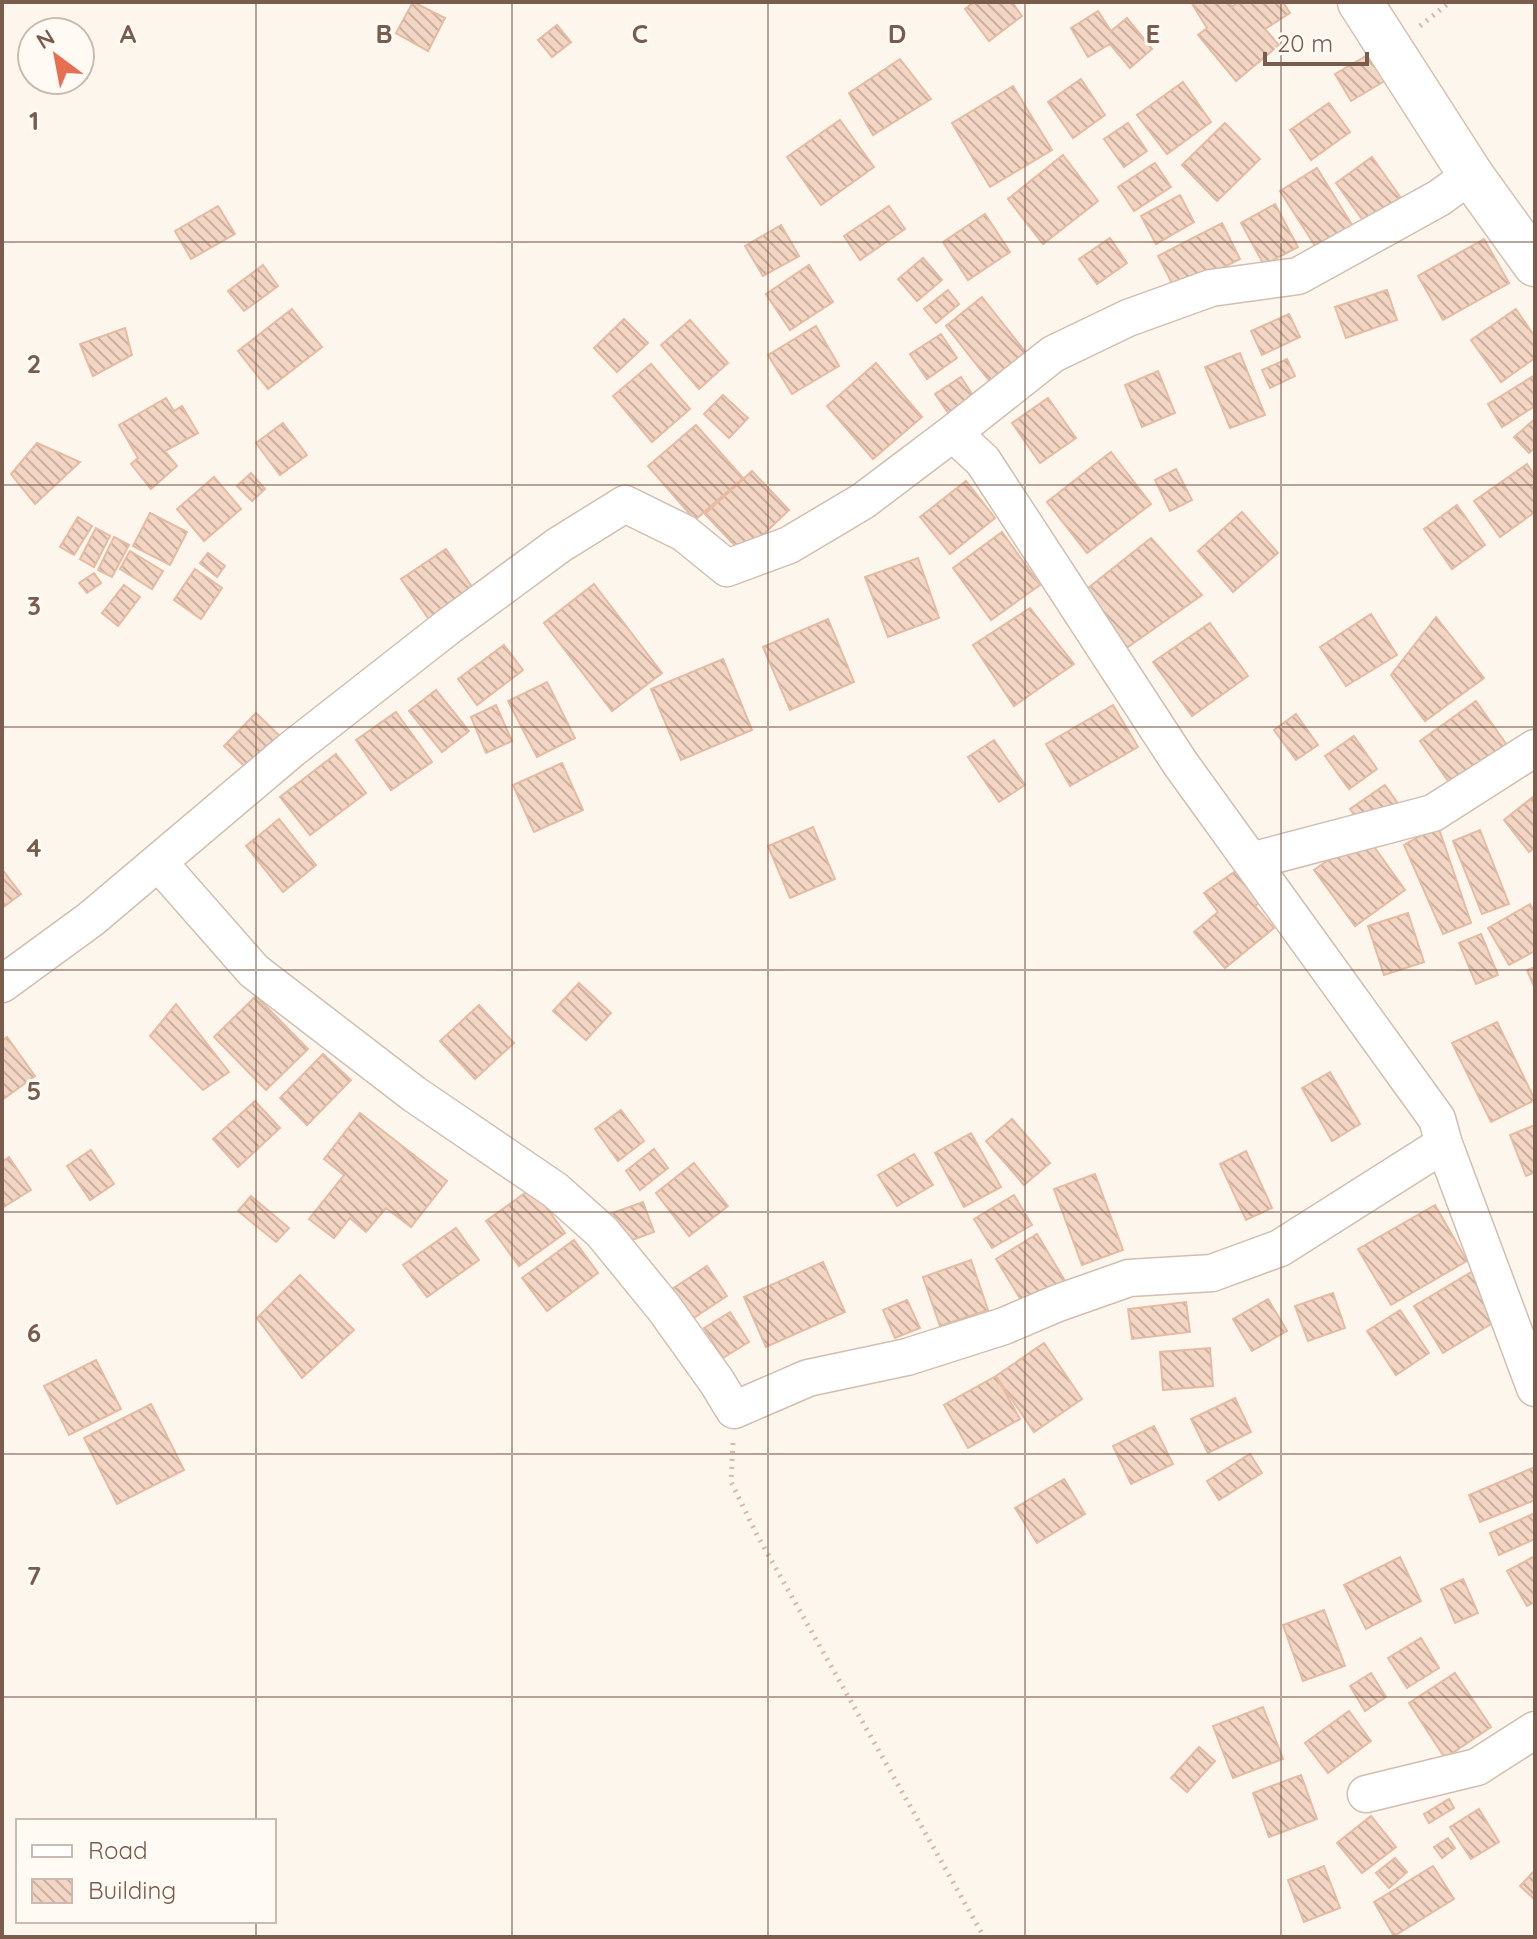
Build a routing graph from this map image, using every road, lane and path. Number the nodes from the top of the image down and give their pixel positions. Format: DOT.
graph roads {
  1 [pos="1360,2"];
  2 [pos="1471,175"];
  3 [pos="1535,264"];
  4 [pos="953,433"];
  5 [pos="1535,748"];
  6 [pos="1251,861"];
  7 [pos="159,863"];
  8 [pos="2,984"];
  9 [pos="1444,1144"];
  10 [pos="1535,1388"];
  11 [pos="734,1410"];
  12 [pos="1535,1730"];
  13 [pos="1366,1794"];
  14 [pos="984,1937"];
  1 -- 2 [label="main road"];
  2 -- 3 [label="main road"];
  2 -- 4 [label="street"];
  4 -- 6 [label="street"];
  4 -- 7 [label="street"];
  5 -- 6 [label="street"];
  6 -- 9 [label="street"];
  7 -- 8 [label="street"];
  7 -- 11 [label="street"];
  9 -- 10 [label="street"];
  9 -- 11 [label="street"];
  11 -- 14 [label="path"];
  12 -- 13 [label="street"];
}
